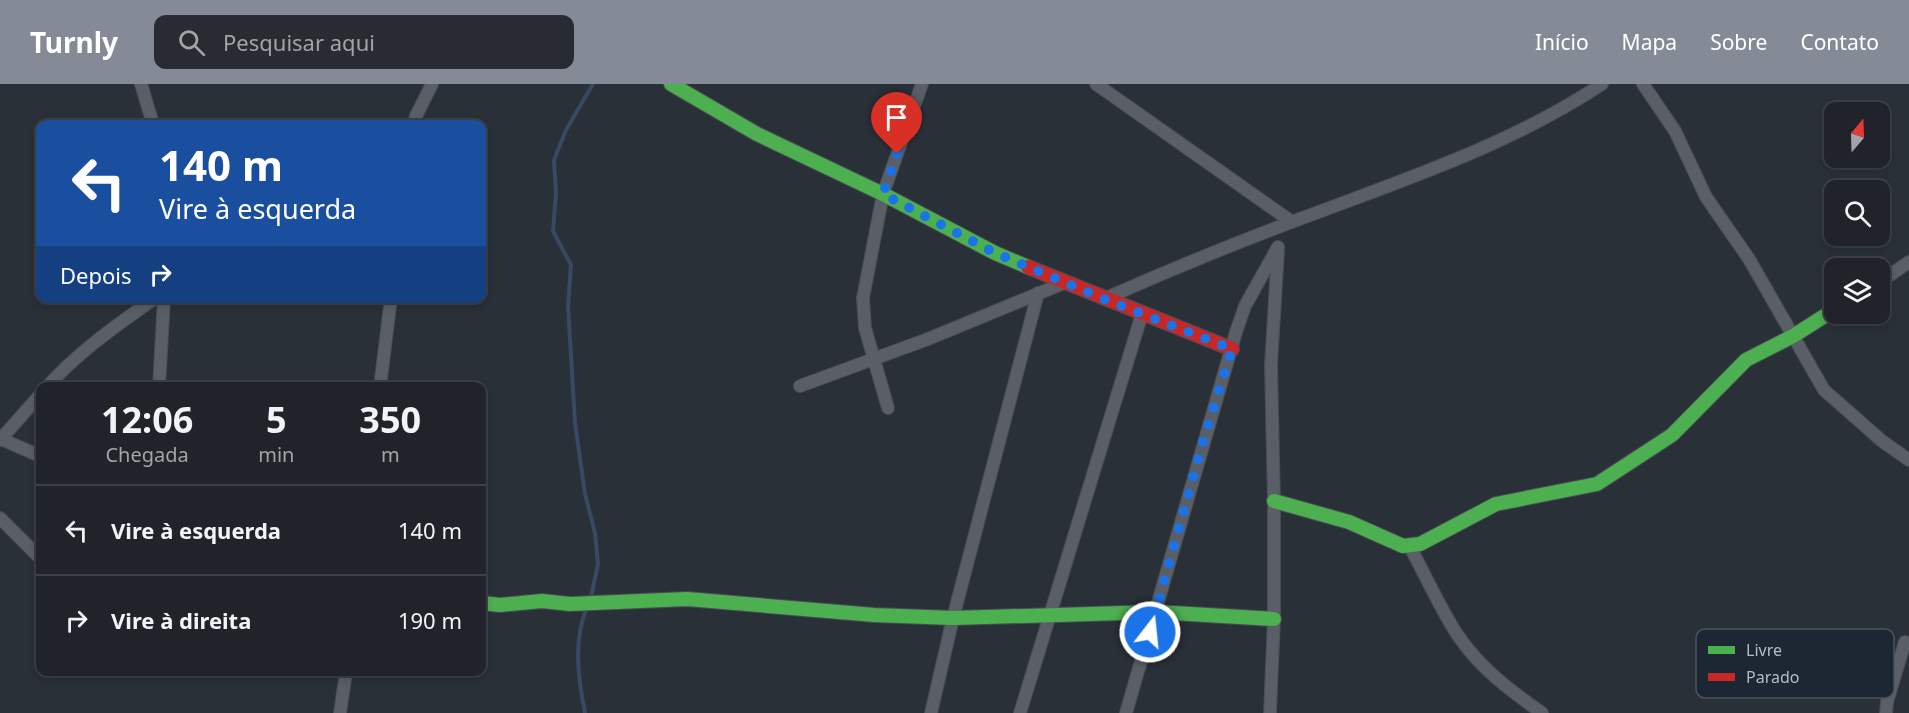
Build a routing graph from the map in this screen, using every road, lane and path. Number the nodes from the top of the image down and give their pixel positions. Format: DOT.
graph roads {
  1 [pos="141,84"];
  2 [pos="432,84"];
  3 [pos="671,84"];
  4 [pos="922,84"];
  5 [pos="1096,84"];
  6 [pos="1602,84"];
  7 [pos="1643,84"];
  8 [pos="152,120"];
  9 [pos="415,120"];
  10 [pos="883,194"];
  11 [pos="1292,222"];
  12 [pos="1280,227"];
  13 [pos="1278,247"];
  14 [pos="1909,262"];
  15 [pos="1890,275"];
  16 [pos="1064,282"];
  17 [pos="1038,293"];
  18 [pos="1104,299"];
  19 [pos="148,303"];
  20 [pos="164,303"];
  21 [pos="390,303"];
  22 [pos="1142,314"];
  23 [pos="1824,316"];
  24 [pos="1793,336"];
  25 [pos="1232,349"];
  26 [pos="874,359"];
  27 [pos="52,382"];
  28 [pos="159,382"];
  29 [pos="381,382"];
  30 [pos="800,386"];
  31 [pos="36,399"];
  32 [pos="888,408"];
  33 [pos="0,439"];
  34 [pos="36,454"];
  35 [pos="1909,460"];
  36 [pos="1274,501"];
  37 [pos="0,518"];
  38 [pos="1410,547"];
  39 [pos="36,554"];
  40 [pos="486,603"];
  41 [pos="1156,612"];
  42 [pos="1051,617"];
  43 [pos="953,618"];
  44 [pos="1274,619"];
  45 [pos="1905,642"];
  46 [pos="345,676"];
  47 [pos="1894,679"];
  48 [pos="1888,698"];
  49 [pos="340,713"];
  50 [pos="931,713"];
  51 [pos="1020,713"];
  52 [pos="1126,713"];
  53 [pos="1270,713"];
  54 [pos="1542,713"];
  55 [pos="1886,713"];
  1 -- 8 [label="street"];
  2 -- 9 [label="street"];
  3 -- 10 [label="street"];
  4 -- 10 [label="street"];
  5 -- 11 [label="street"];
  6 -- 11 [label="street"];
  7 -- 24 [label="street"];
  10 -- 16 [label="street"];
  10 -- 26 [label="street"];
  11 -- 12 [label="street"];
  12 -- 13 [label="street"];
  12 -- 18 [label="street"];
  13 -- 25 [label="street"];
  13 -- 36 [label="street"];
  14 -- 15 [label="street"];
  16 -- 17 [label="street"];
  16 -- 18 [label="street"];
  17 -- 26 [label="street"];
  17 -- 43 [label="street"];
  18 -- 22 [label="street"];
  19 -- 27 [label="street"];
  20 -- 28 [label="street"];
  21 -- 29 [label="street"];
  22 -- 25 [label="street"];
  22 -- 42 [label="street"];
  23 -- 24 [label="street"];
  24 -- 35 [label="street"];
  24 -- 38 [label="street"];
  25 -- 41 [label="street"];
  26 -- 30 [label="street"];
  26 -- 32 [label="street"];
  31 -- 33 [label="street"];
  33 -- 34 [label="street"];
  36 -- 38 [label="street"];
  36 -- 44 [label="street"];
  37 -- 39 [label="street"];
  38 -- 54 [label="street"];
  40 -- 43 [label="street"];
  41 -- 42 [label="street"];
  41 -- 44 [label="street"];
  41 -- 52 [label="street"];
  42 -- 43 [label="street"];
  42 -- 51 [label="street"];
  43 -- 50 [label="street"];
  44 -- 53 [label="street"];
  45 -- 47 [label="street"];
  46 -- 49 [label="street"];
  48 -- 55 [label="street"];
}
